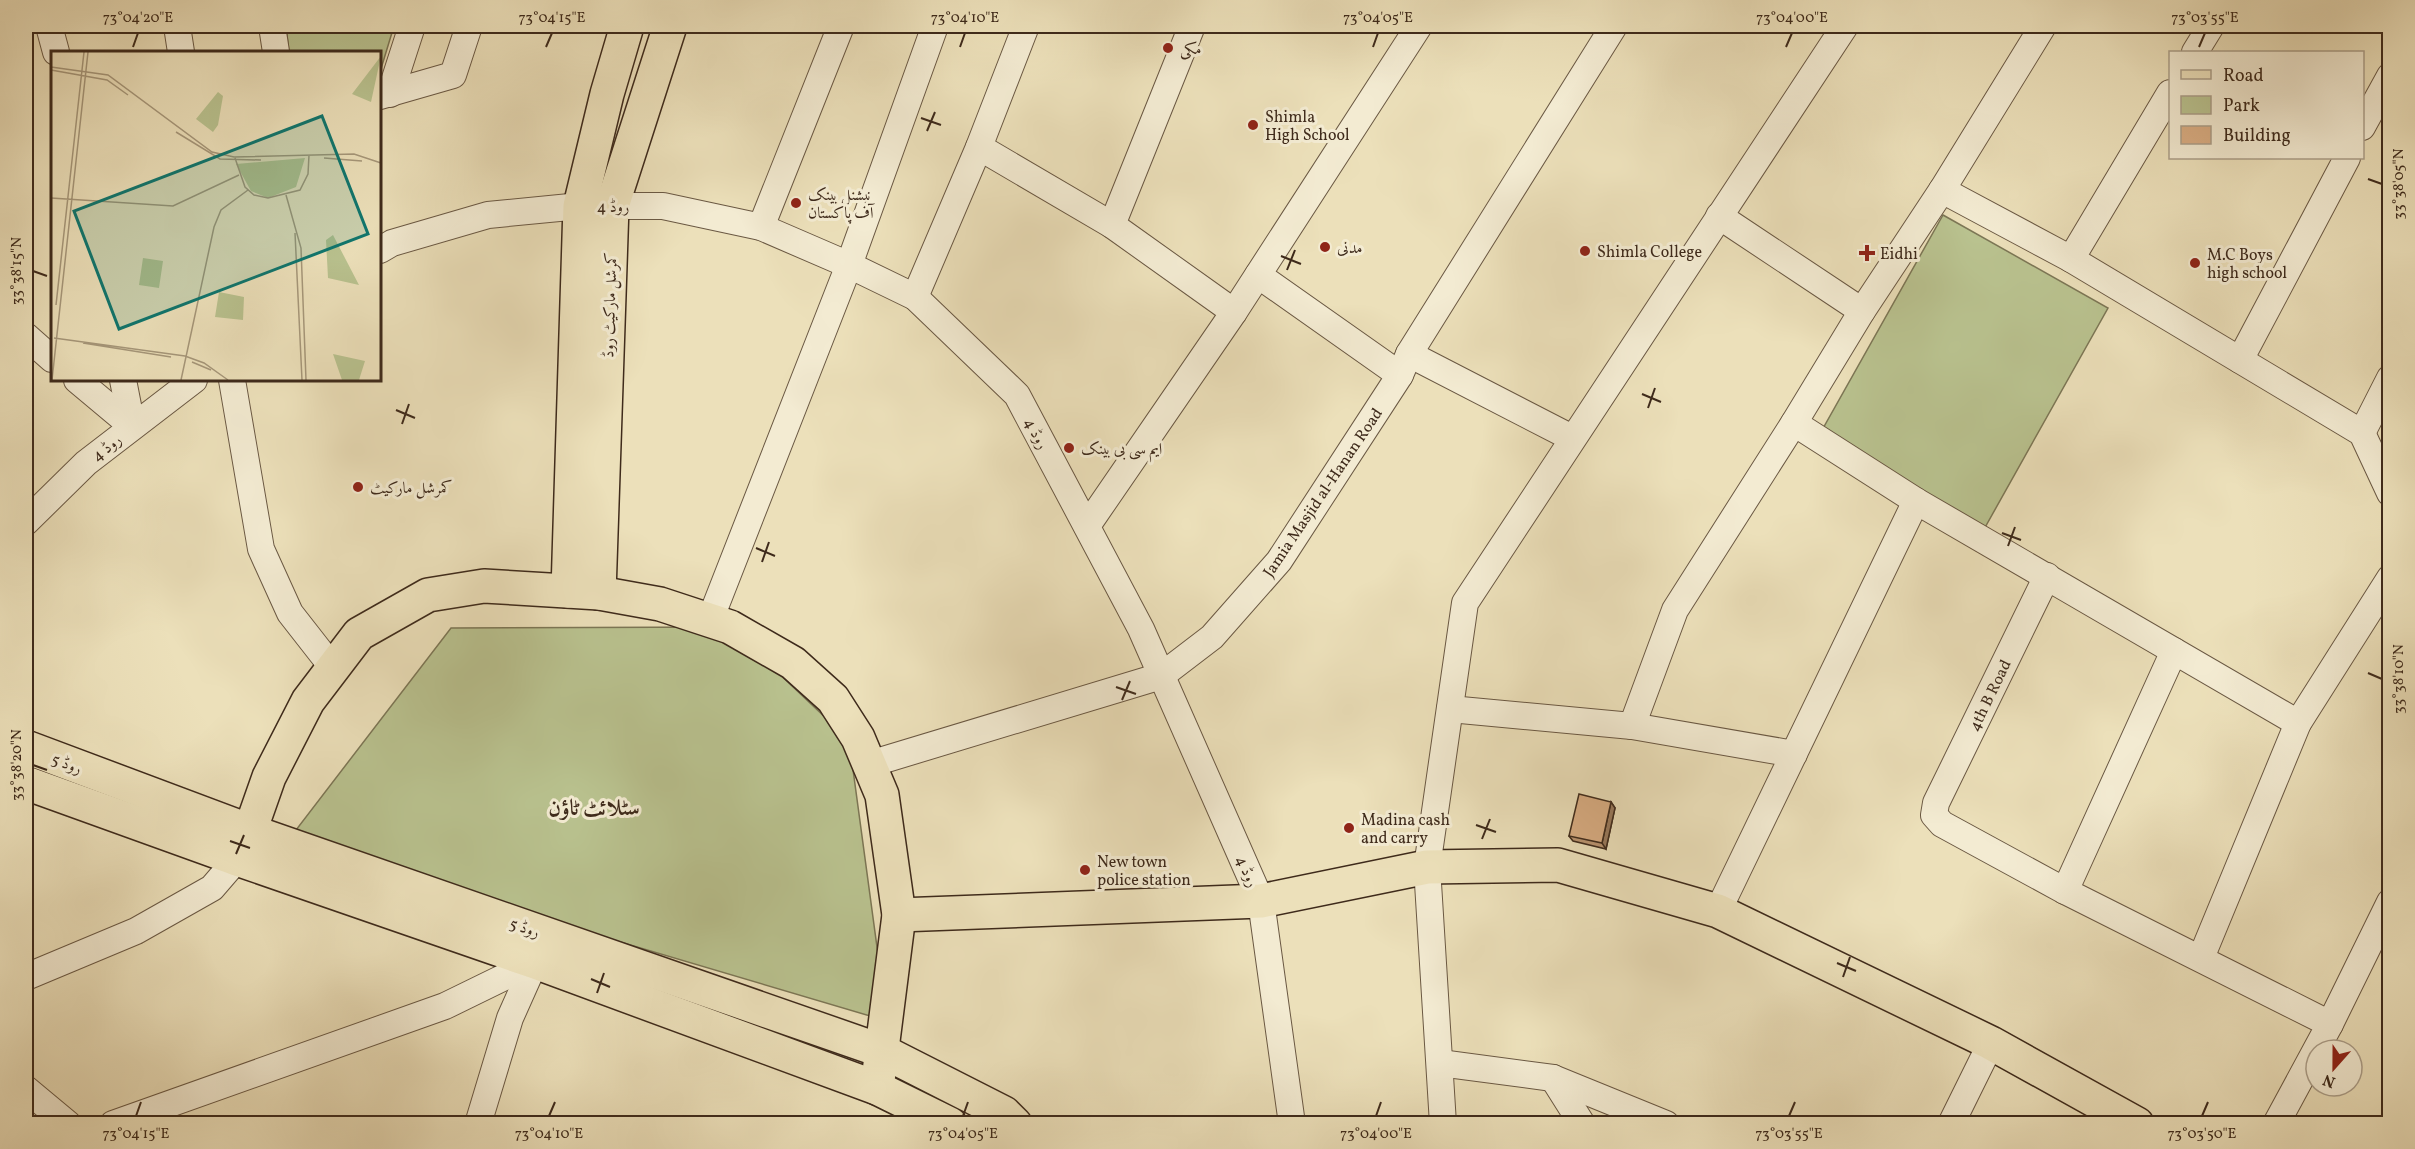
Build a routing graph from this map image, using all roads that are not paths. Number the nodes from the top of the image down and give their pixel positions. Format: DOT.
graph roads {
  1 [pos="49,26"];
  2 [pos="177,26"];
  3 [pos="272,26"];
  4 [pos="412,26"];
  5 [pos="469,26"];
  6 [pos="627,26"];
  7 [pos="670,26"];
  8 [pos="841,26"];
  9 [pos="935,26"];
  10 [pos="1026,26"];
  11 [pos="1192,26"];
  12 [pos="1419,26"];
  13 [pos="1614,26"];
  14 [pos="1845,26"];
  15 [pos="2043,26"];
  16 [pos="2211,26"];
  17 [pos="56,51"];
  18 [pos="182,51"];
  19 [pos="276,51"];
  20 [pos="2196,51"];
  21 [pos="2390,76"];
  22 [pos="385,95"];
  23 [pos="2169,95"];
  24 [pos="2364,123"];
  25 [pos="979,147"];
  26 [pos="2346,159"];
  27 [pos="1942,190"];
  28 [pos="580,206"];
  29 [pos="612,206"];
  30 [pos="1719,216"];
  31 [pos="1112,225"];
  32 [pos="760,227"];
  33 [pos="381,249"];
  34 [pos="2071,259"];
  35 [pos="849,265"];
  36 [pos="1258,275"];
  37 [pos="915,297"];
  38 [pos="1862,311"];
  39 [pos="1234,312"];
  40 [pos="26,336"];
  41 [pos="51,358"];
  42 [pos="2240,360"];
  43 [pos="1405,364"];
  44 [pos="2390,378"];
  45 [pos="78,381"];
  46 [pos="123,381"];
  47 [pos="193,381"];
  48 [pos="232,381"];
  49 [pos="1794,423"];
  50 [pos="132,426"];
  51 [pos="2362,433"];
  52 [pos="1572,438"];
  53 [pos="2390,493"];
  54 [pos="1916,501"];
  55 [pos="26,522"];
  56 [pos="1087,526"];
  57 [pos="2046,576"];
  58 [pos="2390,578"];
  59 [pos="584,592"];
  60 [pos="710,620"];
  61 [pos="2174,651"];
  62 [pos="333,668"];
  63 [pos="1161,676"];
  64 [pos="1450,709"];
  65 [pos="2298,723"];
  66 [pos="1632,726"];
  67 [pos="26,747"];
  68 [pos="1794,754"];
  69 [pos="870,764"];
  70 [pos="26,783"];
  71 [pos="244,845"];
  72 [pos="1427,867"];
  73 [pos="2066,891"];
  74 [pos="1261,901"];
  75 [pos="2390,902"];
  76 [pos="1718,911"];
  77 [pos="899,915"];
  78 [pos="2201,958"];
  79 [pos="535,962"];
  80 [pos="26,977"];
  81 [pos="2330,1024"];
  82 [pos="1991,1043"];
  83 [pos="882,1051"];
  84 [pos="1440,1064"];
  85 [pos="1553,1078"];
  86 [pos="877,1088"];
  87 [pos="26,1089"];
  88 [pos="126,1121"];
  89 [pos="68,1124"];
  90 [pos="478,1124"];
  91 [pos="950,1124"];
  92 [pos="1015,1124"];
  93 [pos="1292,1124"];
  94 [pos="1443,1124"];
  95 [pos="1582,1124"];
  96 [pos="1666,1124"];
  97 [pos="1951,1124"];
  98 [pos="2138,1124"];
  99 [pos="2276,1124"];
  1 -- 17 [label="street"];
  2 -- 18 [label="street"];
  3 -- 19 [label="street"];
  4 -- 22 [label="street"];
  5 -- 22 [label="street"];
  6 -- 28 [label="main road, کمرشل مارکیٹ روڈ"];
  7 -- 29 [label="main road, کمرشل مارکیٹ روڈ"];
  8 -- 32 [label="street"];
  9 -- 35 [label="street"];
  10 -- 25 [label="street"];
  11 -- 31 [label="street"];
  12 -- 36 [label="street"];
  13 -- 43 [label="street, Jamia Masjid al-Hanan Road"];
  14 -- 30 [label="street"];
  15 -- 27 [label="street"];
  16 -- 20 [label="street"];
  21 -- 24 [label="street"];
  23 -- 34 [label="street"];
  25 -- 31 [label="street"];
  25 -- 37 [label="street"];
  26 -- 42 [label="street"];
  27 -- 34 [label="street"];
  27 -- 38 [label="street"];
  28 -- 29 [label="street, روڈ 4"];
  28 -- 33 [label="street, روڈ 4"];
  28 -- 59 [label="main road, کمرشل مارکیٹ روڈ"];
  29 -- 32 [label="street, روڈ 4"];
  29 -- 59 [label="main road, کمرشل مارکیٹ روڈ"];
  30 -- 38 [label="street"];
  30 -- 52 [label="street"];
  31 -- 39 [label="street"];
  32 -- 35 [label="street, روڈ 4"];
  34 -- 42 [label="street"];
  35 -- 37 [label="street, روڈ 4"];
  35 -- 60 [label="street"];
  36 -- 39 [label="street"];
  36 -- 43 [label="street"];
  37 -- 56 [label="street, روڈ 4"];
  38 -- 49 [label="street"];
  39 -- 56 [label="street"];
  40 -- 41 [label="street"];
  42 -- 51 [label="street"];
  43 -- 52 [label="street"];
  43 -- 63 [label="street, Jamia Masjid al-Hanan Road"];
  44 -- 51 [label="street"];
  45 -- 50 [label="street"];
  46 -- 50 [label="street"];
  47 -- 50 [label="street, روڈ 4"];
  48 -- 62 [label="street"];
  49 -- 54 [label="street"];
  49 -- 66 [label="street"];
  50 -- 55 [label="street, روڈ 4"];
  51 -- 53 [label="street"];
  52 -- 64 [label="street"];
  54 -- 57 [label="street"];
  54 -- 68 [label="street"];
  56 -- 63 [label="street, روڈ 4"];
  57 -- 61 [label="street"];
  57 -- 73 [label="street, 4th B Road"];
  58 -- 65 [label="street"];
  59 -- 60 [label="main road"];
  59 -- 62 [label="main road"];
  60 -- 69 [label="main road"];
  61 -- 65 [label="street"];
  61 -- 73 [label="street"];
  62 -- 71 [label="main road"];
  63 -- 69 [label="street, Jamia Masjid al-Hanan Road"];
  63 -- 74 [label="street, روڈ 4"];
  64 -- 66 [label="street"];
  64 -- 72 [label="street"];
  65 -- 78 [label="street"];
  66 -- 68 [label="street"];
  67 -- 71 [label="main road, روڈ 5"];
  68 -- 76 [label="street"];
  69 -- 77 [label="main road"];
  70 -- 71 [label="main road, روڈ 5"];
  71 -- 79 [label="main road, روڈ 5"];
  71 -- 80 [label="street"];
  71 -- 83 [label="main road, روڈ 5"];
  72 -- 74 [label="main road"];
  72 -- 76 [label="main road"];
  72 -- 84 [label="street"];
  73 -- 78 [label="street"];
  74 -- 77 [label="main road"];
  74 -- 93 [label="street, روڈ 4"];
  75 -- 81 [label="street"];
  76 -- 82 [label="main road"];
  77 -- 83 [label="main road"];
  78 -- 81 [label="street"];
  79 -- 86 [label="main road, روڈ 5"];
  79 -- 88 [label="street"];
  79 -- 90 [label="street"];
  81 -- 99 [label="street"];
  82 -- 97 [label="street"];
  82 -- 98 [label="main road"];
  83 -- 86 [label="main road"];
  83 -- 92 [label="main road, روڈ 5"];
  84 -- 85 [label="street"];
  84 -- 94 [label="street"];
  85 -- 95 [label="street"];
  85 -- 96 [label="street"];
  86 -- 91 [label="main road, روڈ 5"];
  87 -- 89 [label="street"];
}
